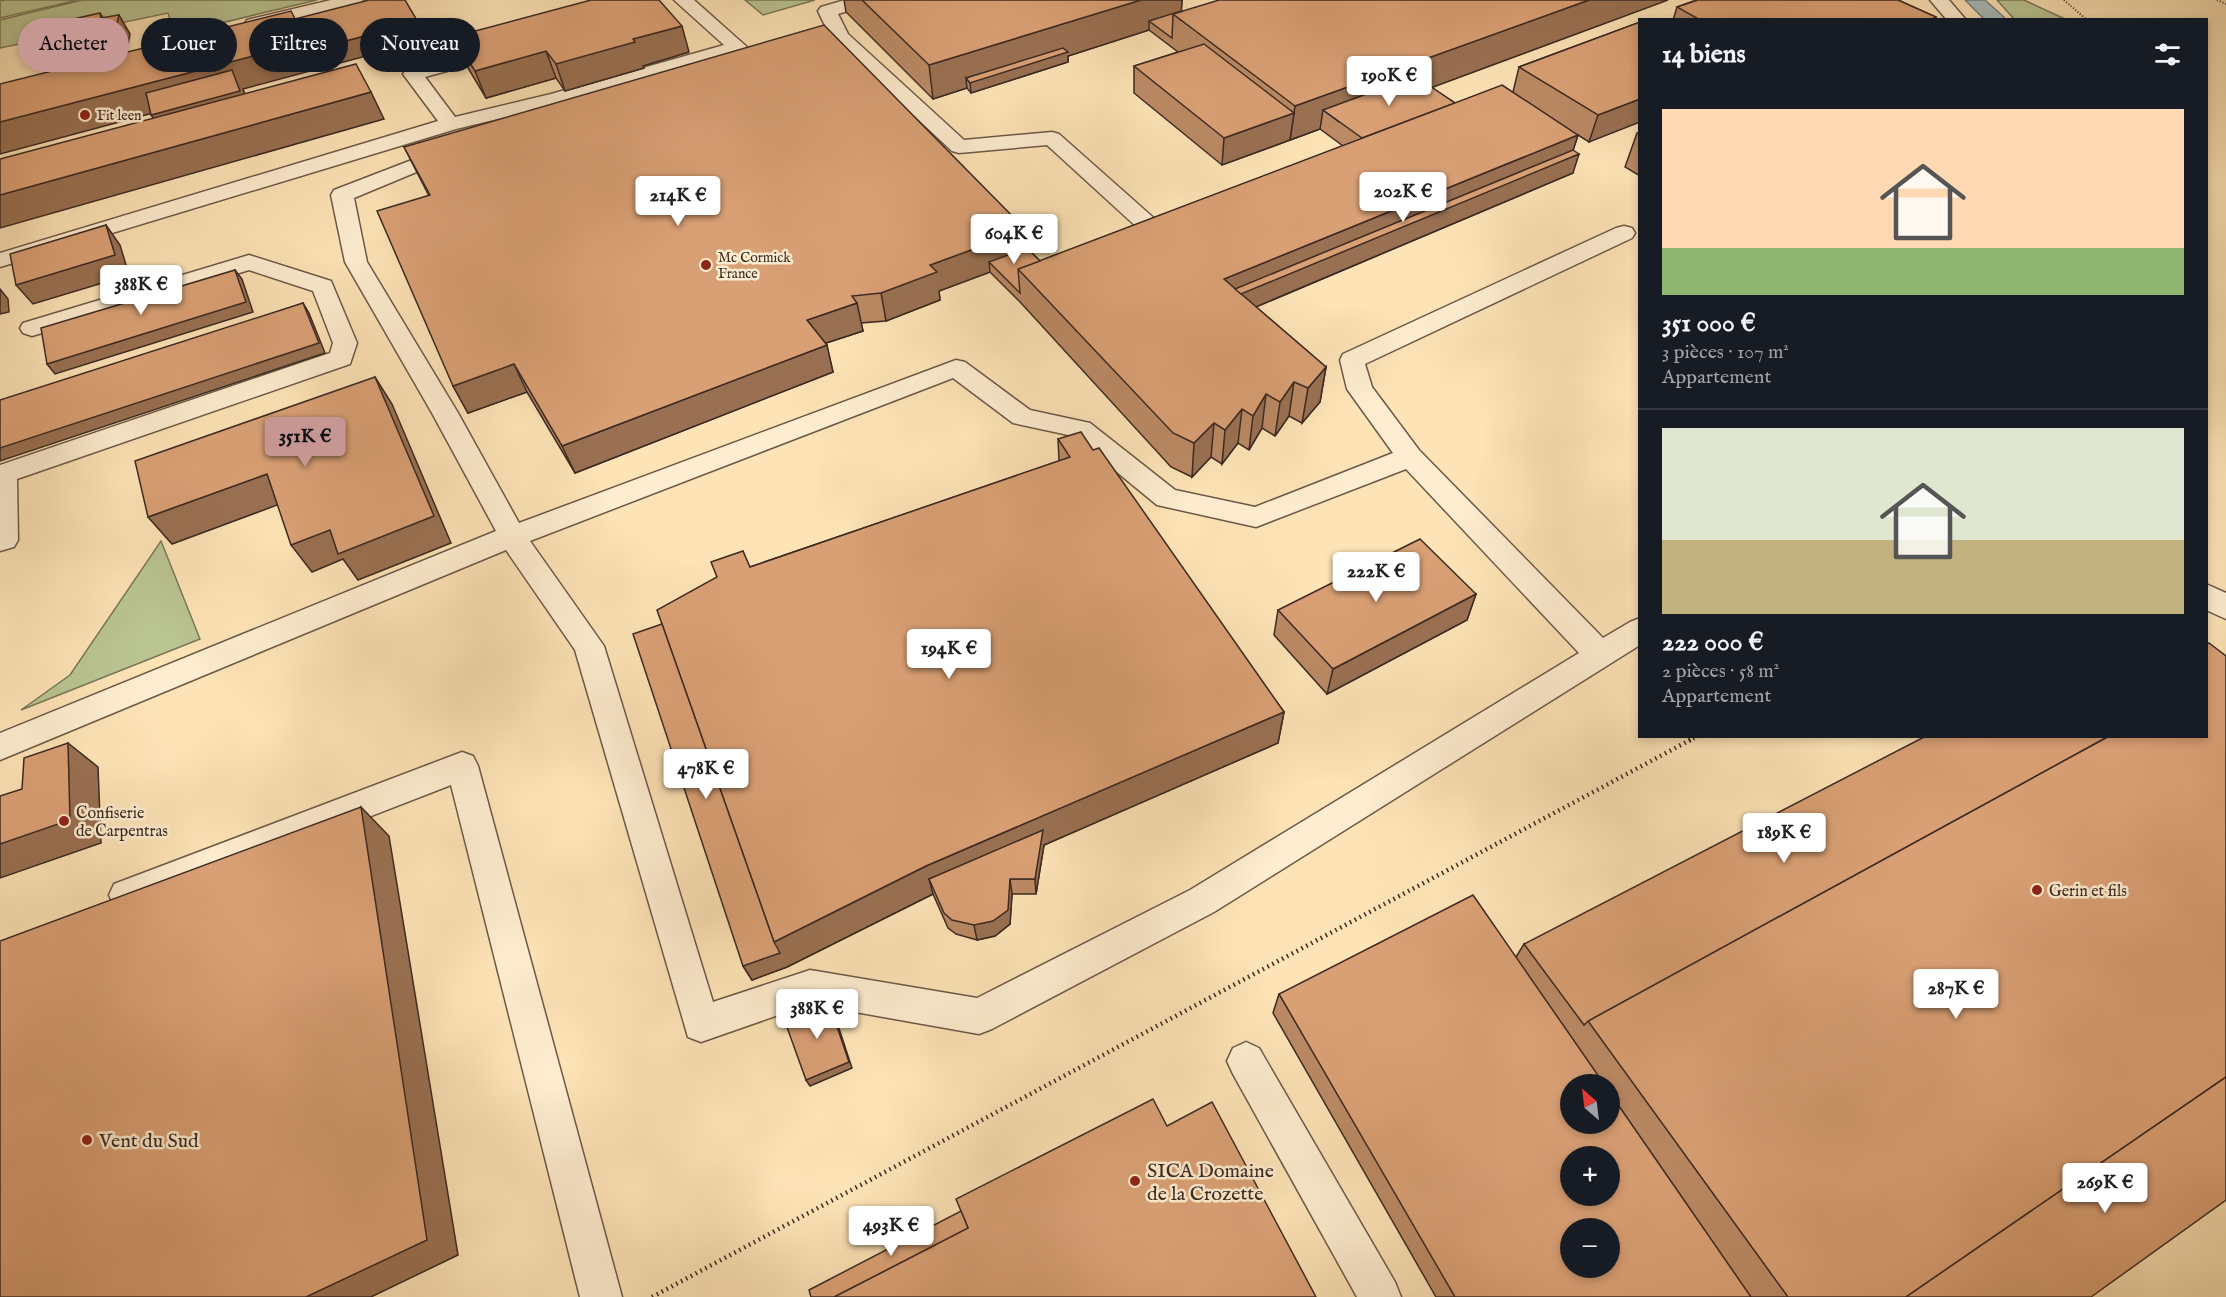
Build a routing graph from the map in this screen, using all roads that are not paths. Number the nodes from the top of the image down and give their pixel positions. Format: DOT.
graph roads {
  1 [pos="354,0"];
  2 [pos="683,0"];
  3 [pos="864,0"];
  4 [pos="1939,0"];
  5 [pos="660,6"];
  6 [pos="1955,18"];
  7 [pos="240,28"];
  8 [pos="840,37"];
  9 [pos="525,44"];
  10 [pos="783,54"];
  11 [pos="749,65"];
  12 [pos="692,82"];
  13 [pos="450,124"];
  14 [pos="476,147"];
  15 [pos="1148,225"];
  16 [pos="1624,233"];
  17 [pos="0,260"];
  18 [pos="32,328"];
  19 [pos="1410,457"];
  20 [pos="512,536"];
  21 [pos="0,541"];
  22 [pos="2208,596"];
  23 [pos="2226,608"];
  24 [pos="1638,631"];
  25 [pos="1600,655"];
  26 [pos="0,747"];
  27 [pos="99,906"];
  28 [pos="1246,1061"];
  29 [pos="601,1297"];
  30 [pos="1380,1297"];
  1 -- 7 [label="lane"];
  2 -- 5 [label="lane"];
  2 -- 13 [label="lane"];
  3 -- 8 [label="lane"];
  4 -- 6 [label="lane"];
  8 -- 10 [label="lane"];
  8 -- 15 [label="lane"];
  9 -- 13 [label="lane"];
  11 -- 12 [label="lane"];
  13 -- 17 [label="lane"];
  14 -- 20 [label="lane"];
  16 -- 19 [label="lane"];
  18 -- 21 [label="lane"];
  19 -- 20 [label="lane"];
  19 -- 25 [label="lane"];
  20 -- 25 [label="lane"];
  20 -- 26 [label="lane"];
  22 -- 23 [label="lane"];
  24 -- 25 [label="lane"];
  27 -- 29 [label="lane"];
  28 -- 30 [label="lane"];
}
